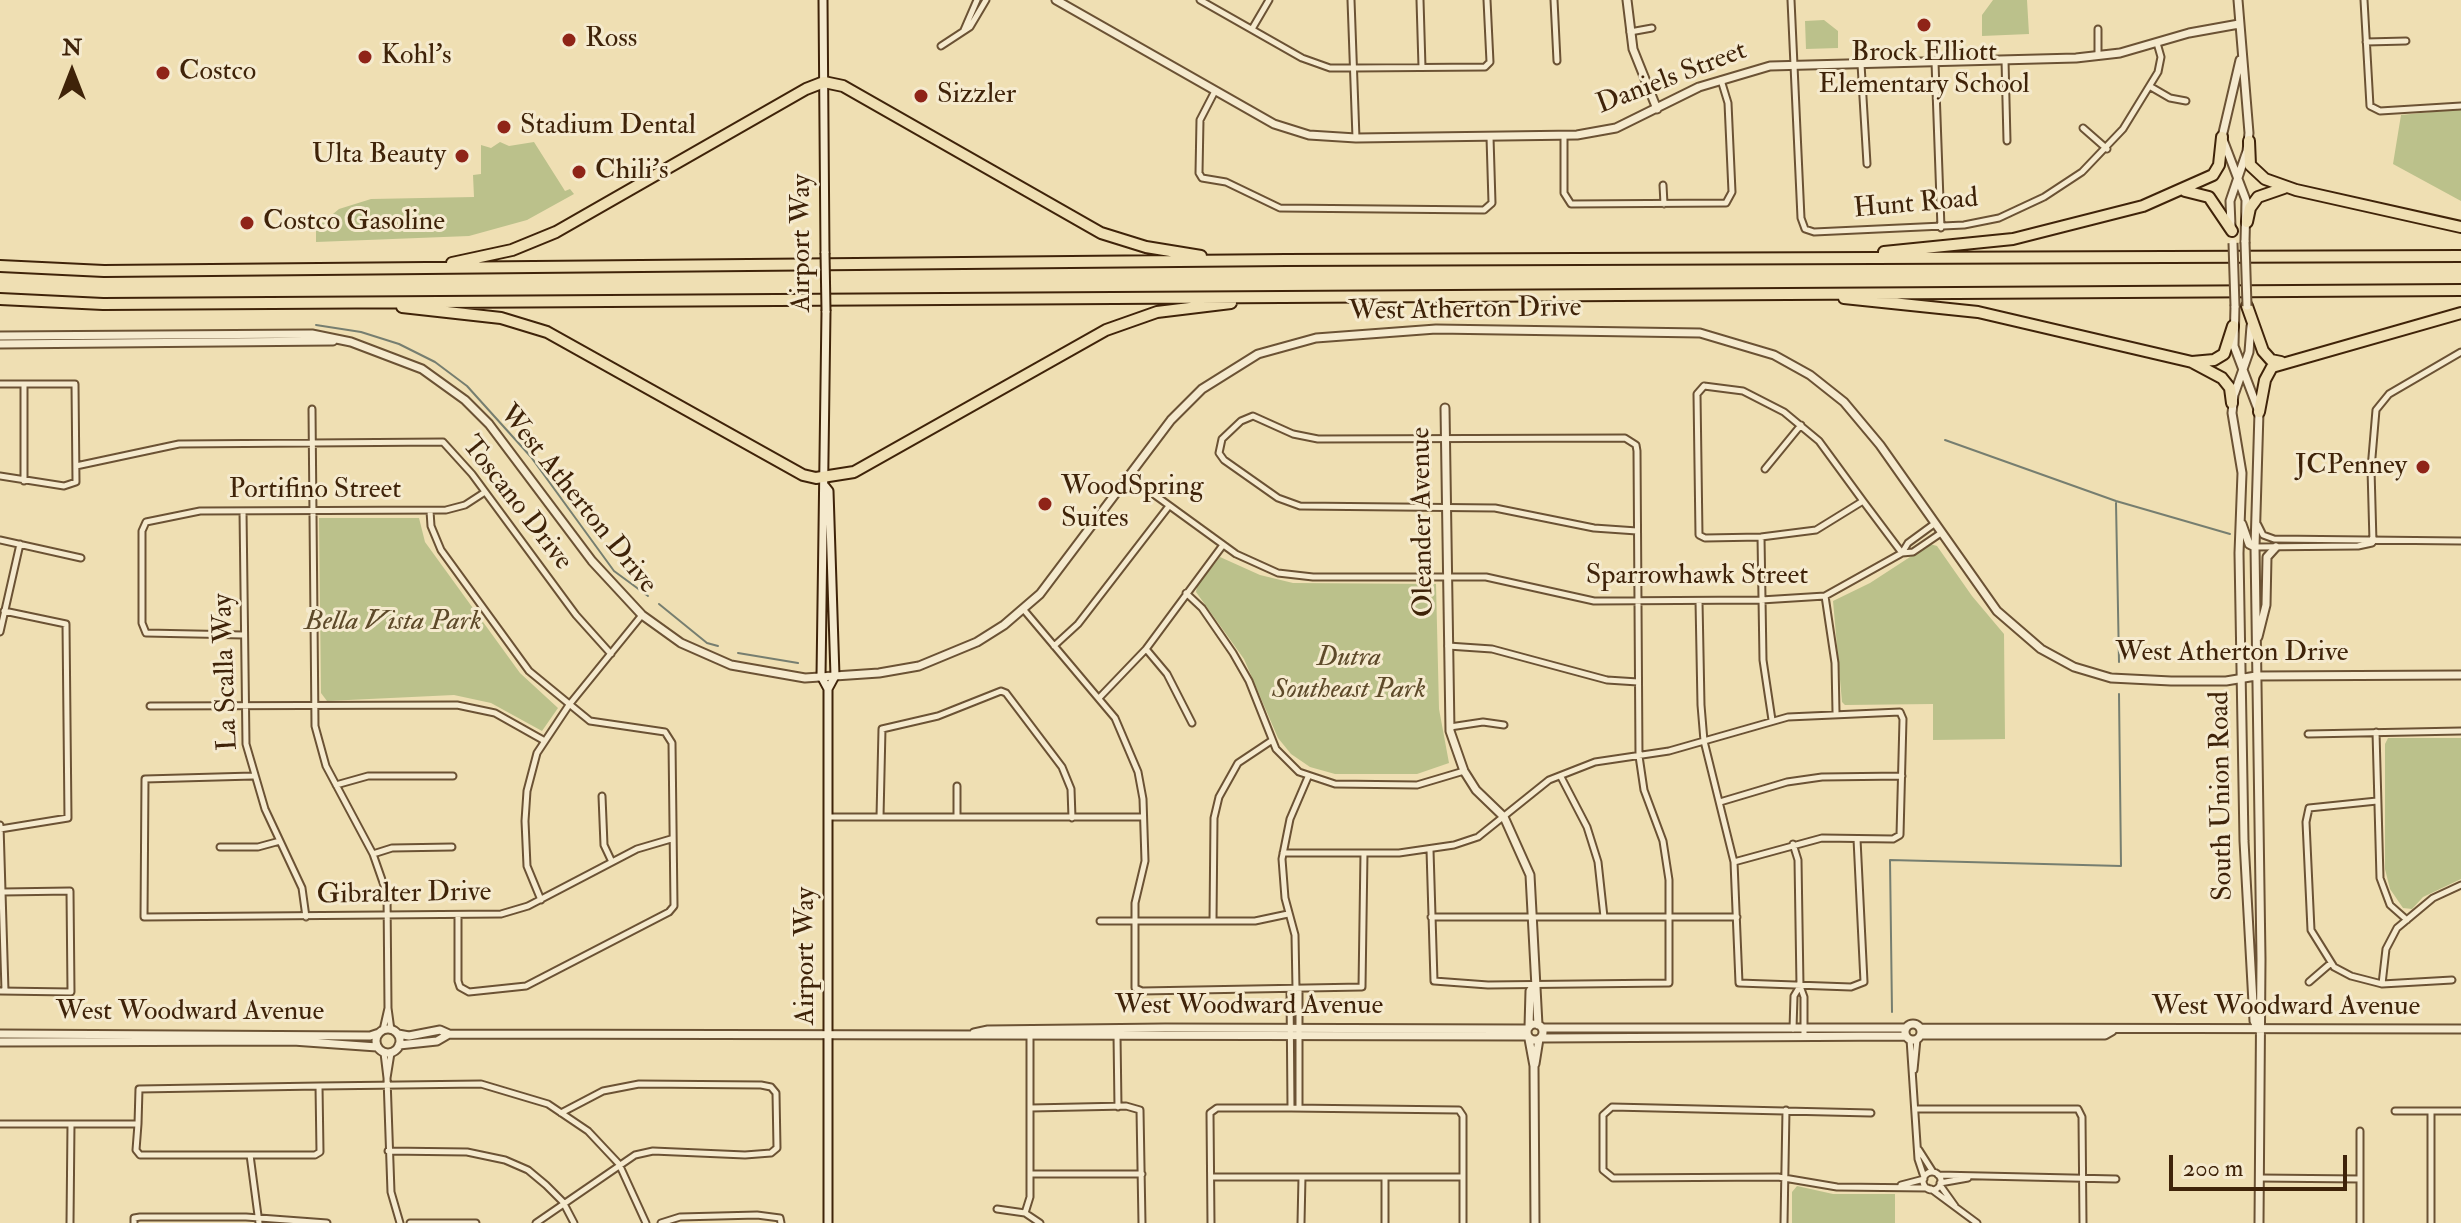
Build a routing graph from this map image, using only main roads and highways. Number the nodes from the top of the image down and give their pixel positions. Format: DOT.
graph roads {
  1 [pos="2222,137"];
  2 [pos="2249,141"];
  3 [pos="2291,189"];
  4 [pos="2183,190"];
  5 [pos="2247,222"];
  6 [pos="2461,227"];
  7 [pos="2232,231"];
  8 [pos="2461,256"];
  9 [pos="1286,260"];
  10 [pos="1642,260"];
  11 [pos="0,266"];
  12 [pos="390,269"];
  13 [pos="2461,290"];
  14 [pos="1814,293"];
  15 [pos="1293,296"];
  16 [pos="0,299"];
  17 [pos="360,301"];
  18 [pos="2247,306"];
  19 [pos="2461,313"];
  20 [pos="2233,326"];
  21 [pos="2291,361"];
  22 [pos="2192,362"];
  23 [pos="2232,403"];
  24 [pos="2259,412"];
  1 -- 4 [label="highway"];
  2 -- 3 [label="highway"];
  3 -- 5 [label="highway"];
  3 -- 6 [label="highway"];
  4 -- 7 [label="highway"];
  4 -- 10 [label="highway"];
  8 -- 10 [label="highway"];
  9 -- 10 [label="highway"];
  9 -- 12 [label="highway"];
  9 -- 12 [label="highway"];
  11 -- 12 [label="highway"];
  13 -- 14 [label="highway"];
  14 -- 15 [label="highway"];
  14 -- 22 [label="highway"];
  15 -- 17 [label="highway"];
  15 -- 17 [label="highway"];
  16 -- 17 [label="highway"];
  18 -- 21 [label="highway"];
  19 -- 21 [label="highway"];
  20 -- 22 [label="highway"];
  21 -- 24 [label="highway"];
  22 -- 23 [label="highway"];
}
